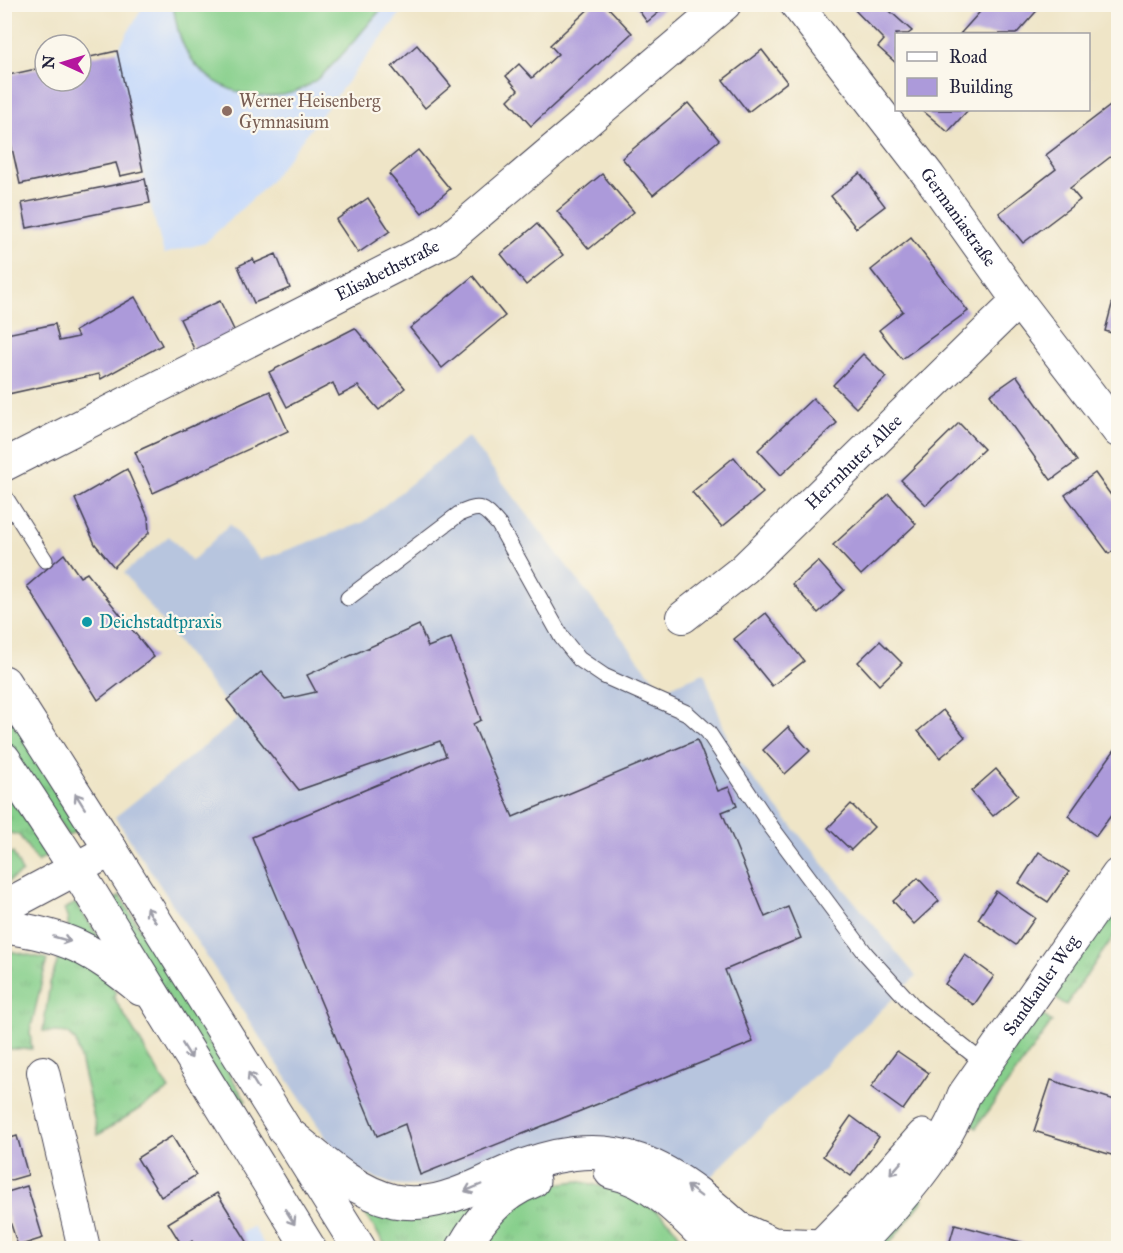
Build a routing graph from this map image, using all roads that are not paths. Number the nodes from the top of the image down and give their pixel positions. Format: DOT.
graph roads {
  1 [pos="725,4"];
  2 [pos="796,4"];
  3 [pos="1018,301"];
  4 [pos="1119,431"];
  5 [pos="4,465"];
  6 [pos="4,495"];
  7 [pos="45,561"];
  8 [pos="348,598"];
  9 [pos="683,617"];
  10 [pos="4,682"];
  11 [pos="4,759"];
  12 [pos="111,850"];
  13 [pos="76,869"];
  14 [pos="1119,875"];
  15 [pos="4,907"];
  16 [pos="4,927"];
  17 [pos="157,1001"];
  18 [pos="985,1064"];
  19 [pos="43,1072"];
  20 [pos="964,1095"];
  21 [pos="284,1130"];
  22 [pos="694,1236"];
  23 [pos="738,1242"];
  24 [pos="84,1248"];
  25 [pos="309,1248"];
  26 [pos="359,1248"];
  27 [pos="464,1248"];
  28 [pos="822,1248"];
  29 [pos="854,1248"];
  1 -- 5 [label="street, Elisabethstraße"];
  2 -- 3 [label="street, Germaniastraße"];
  3 -- 4 [label="street, Germaniastraße"];
  3 -- 9 [label="street, Herrnhuter Allee"];
  6 -- 7 [label="lane"];
  8 -- 18 [label="lane"];
  12 -- 10 [label="main road, one-way"];
  11 -- 13 [label="main road"];
  12 -- 13 [label="main road"];
  21 -- 12 [label="main road, one-way"];
  13 -- 15 [label="main road"];
  13 -- 17 [label="main road"];
  14 -- 18 [label="main road, Sandkauler Weg"];
  16 -- 17 [label="main road, one-way"];
  17 -- 25 [label="main road, one-way"];
  18 -- 20 [label="main road, Sandkauler Weg"];
  19 -- 24 [label="street"];
  20 -- 28 [label="main road, Sandkauler Weg, one-way"];
  20 -- 29 [label="main road, Sandkauler Weg"];
  23 -- 21 [label="main road, one-way"];
  21 -- 26 [label="main road"];
  22 -- 23 [label="main road"];
  22 -- 27 [label="main road"];
  23 -- 28 [label="main road"];
}
